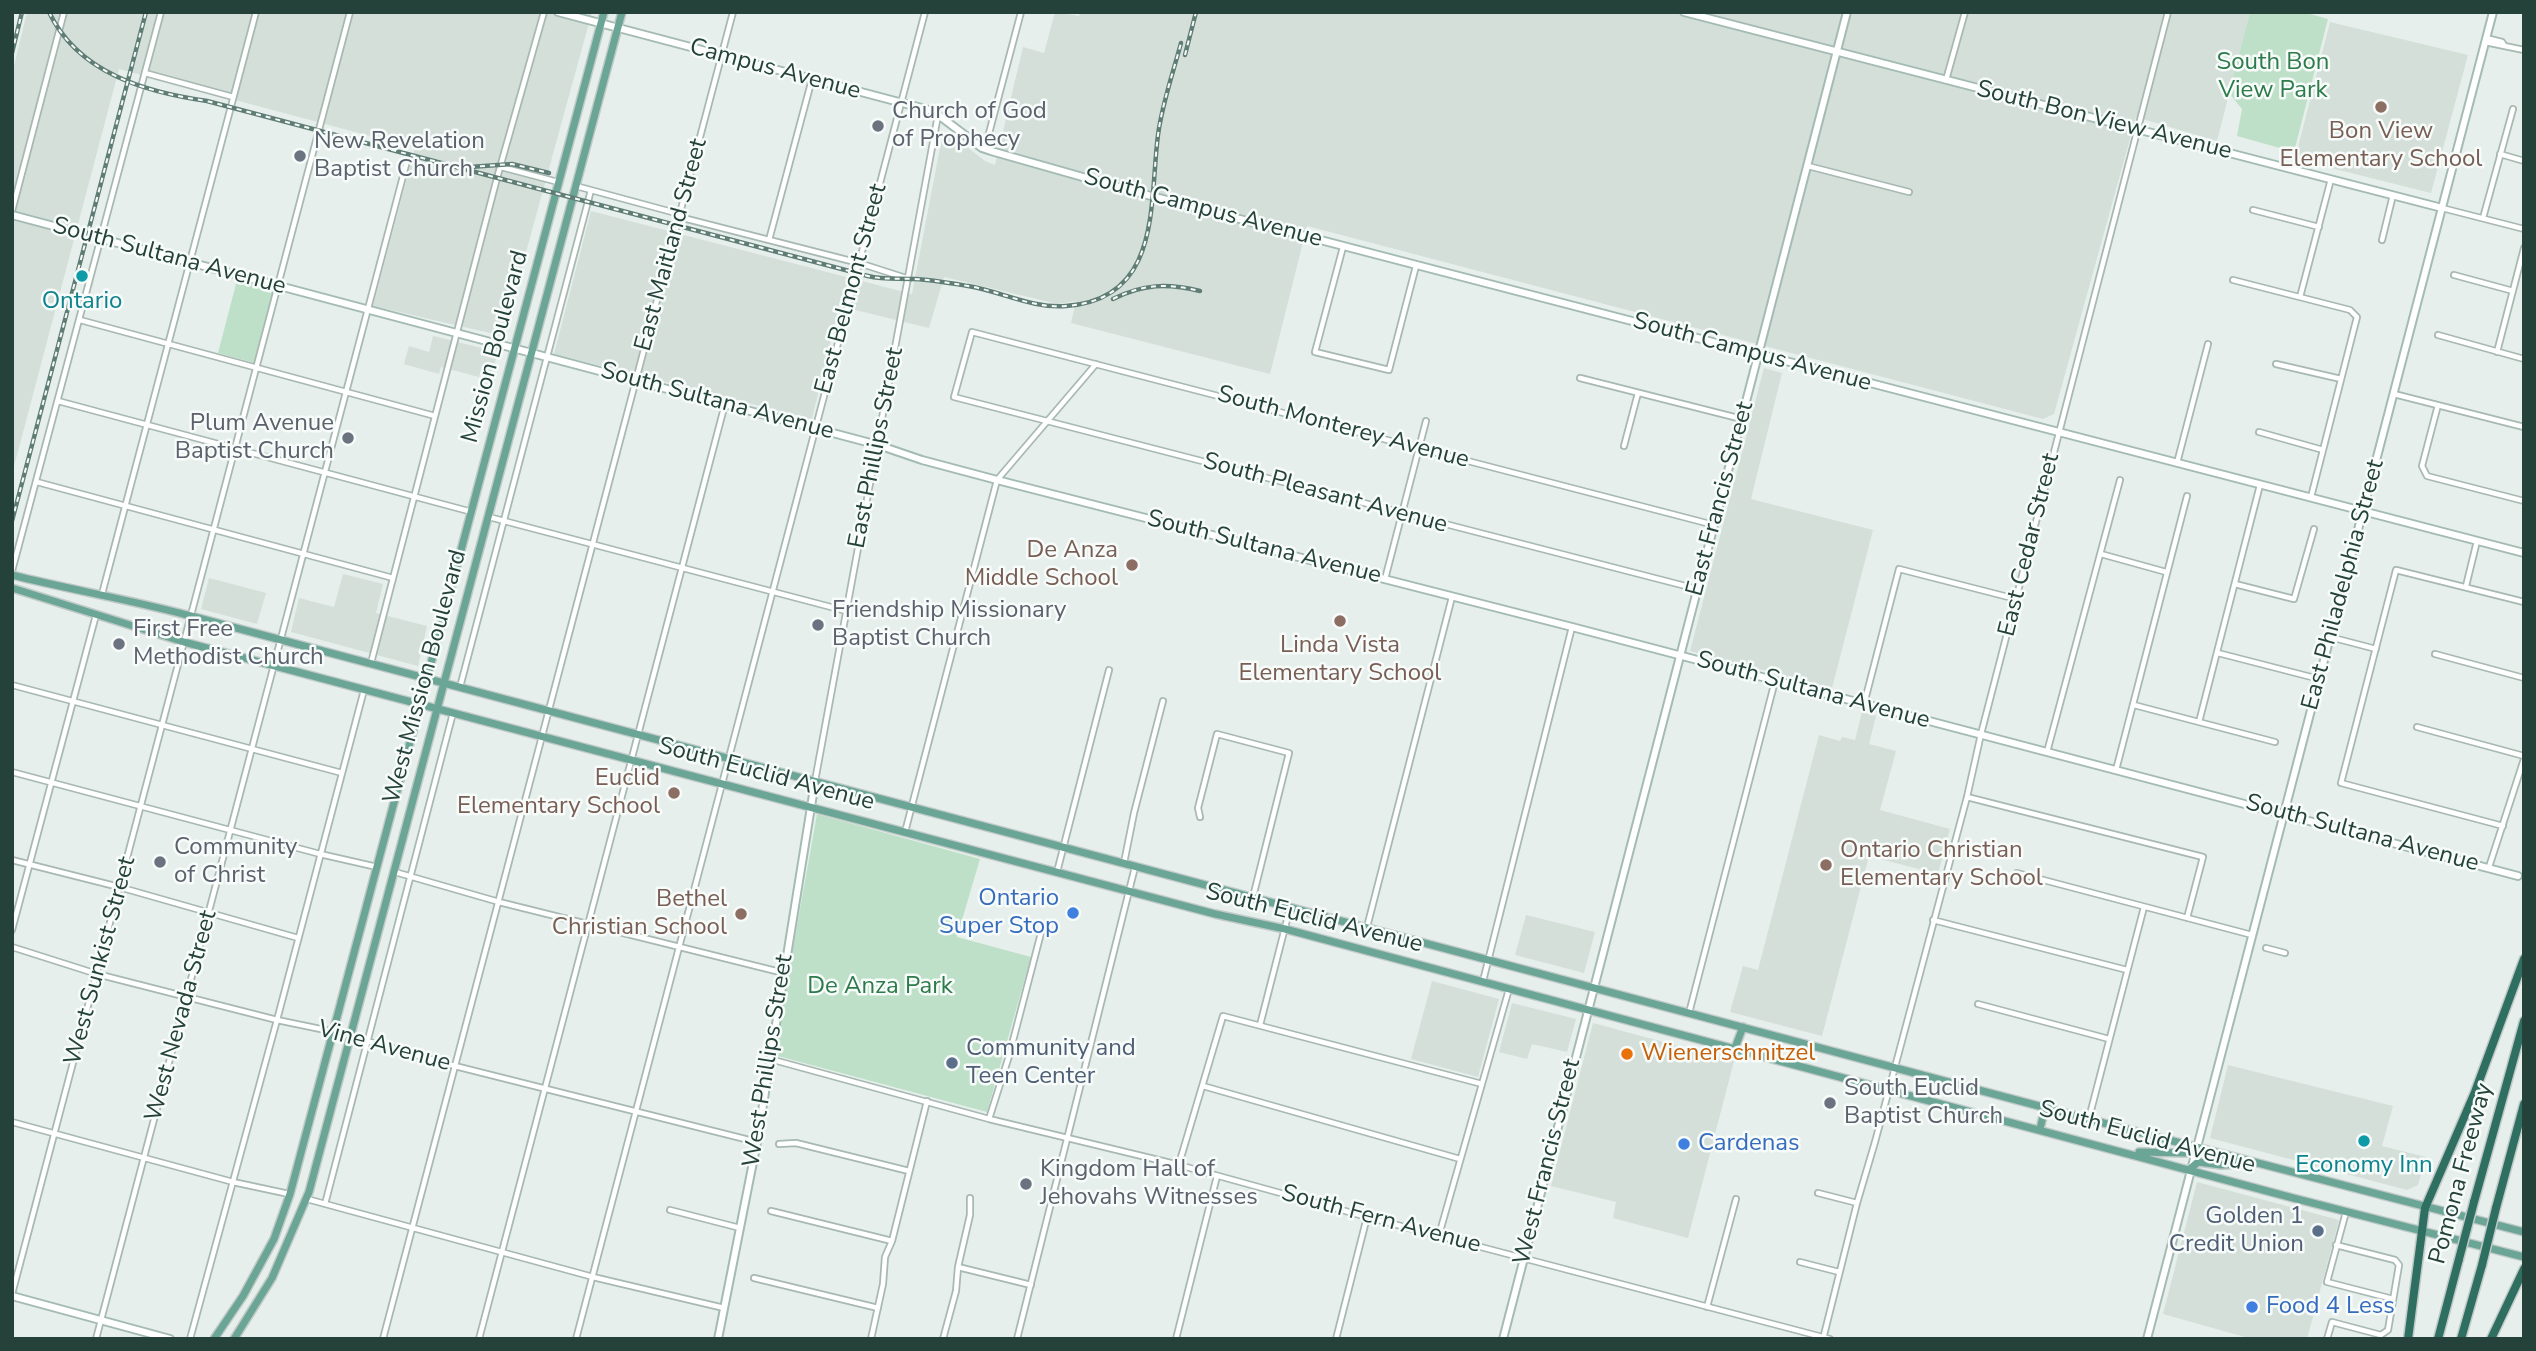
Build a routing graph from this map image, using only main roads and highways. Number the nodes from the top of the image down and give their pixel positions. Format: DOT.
graph roads {
  1 [pos="604,12"];
  2 [pos="622,12"];
  3 [pos="12,573"];
  4 [pos="12,589"];
  5 [pos="428,679"];
  6 [pos="444,683"];
  7 [pos="426,691"];
  8 [pos="422,704"];
  9 [pos="438,708"];
  10 [pos="2524,959"];
  11 [pos="2524,1021"];
  12 [pos="1743,1027"];
  13 [pos="1735,1048"];
  14 [pos="2524,1104"];
  15 [pos="2045,1108"];
  16 [pos="2040,1129"];
  17 [pos="2196,1147"];
  18 [pos="2110,1148"];
  19 [pos="2265,1166"];
  20 [pos="2190,1169"];
  21 [pos="2425,1208"];
  22 [pos="2421,1230"];
  23 [pos="2524,1232"];
  24 [pos="2524,1257"];
  25 [pos="2524,1269"];
  26 [pos="214,1339"];
  27 [pos="234,1339"];
  28 [pos="2408,1339"];
  29 [pos="2438,1339"];
  30 [pos="2461,1339"];
  31 [pos="2491,1339"];
  1 -- 5 [label="main road, Mission Boulevard"];
  2 -- 6 [label="main road, West Mission Boulevard"];
  3 -- 5 [label="main road, South Euclid Avenue"];
  4 -- 8 [label="main road, South Euclid Avenue"];
  5 -- 6 [label="main road, South Euclid Avenue"];
  5 -- 7 [label="main road, Mission Boulevard"];
  6 -- 9 [label="main road, West Mission Boulevard"];
  6 -- 12 [label="main road, South Euclid Avenue"];
  7 -- 8 [label="main road, West Mission Boulevard"];
  8 -- 9 [label="main road, South Euclid Avenue"];
  8 -- 26 [label="main road, West Mission Boulevard"];
  9 -- 13 [label="main road, South Euclid Avenue"];
  9 -- 27 [label="main road, West Mission Boulevard"];
  10 -- 21 [label="highway"];
  11 -- 29 [label="highway, Pomona Freeway, bridge"];
  12 -- 13 [label="main road"];
  12 -- 15 [label="main road, South Euclid Avenue"];
  13 -- 16 [label="main road, South Euclid Avenue"];
  14 -- 30 [label="highway, Pomona Freeway, bridge"];
  15 -- 16 [label="main road"];
  15 -- 17 [label="main road, South Euclid Avenue"];
  16 -- 18 [label="main road, South Euclid Avenue"];
  17 -- 18 [label="main road"];
  17 -- 19 [label="main road, South Euclid Avenue"];
  18 -- 20 [label="main road, South Euclid Avenue"];
  19 -- 20 [label="main road"];
  19 -- 21 [label="main road, South Euclid Avenue"];
  20 -- 22 [label="main road, South Euclid Avenue"];
  21 -- 22 [label="highway"];
  21 -- 23 [label="main road, South Euclid Avenue"];
  22 -- 24 [label="main road, South Euclid Avenue"];
  22 -- 28 [label="highway"];
  25 -- 31 [label="highway"];
}
